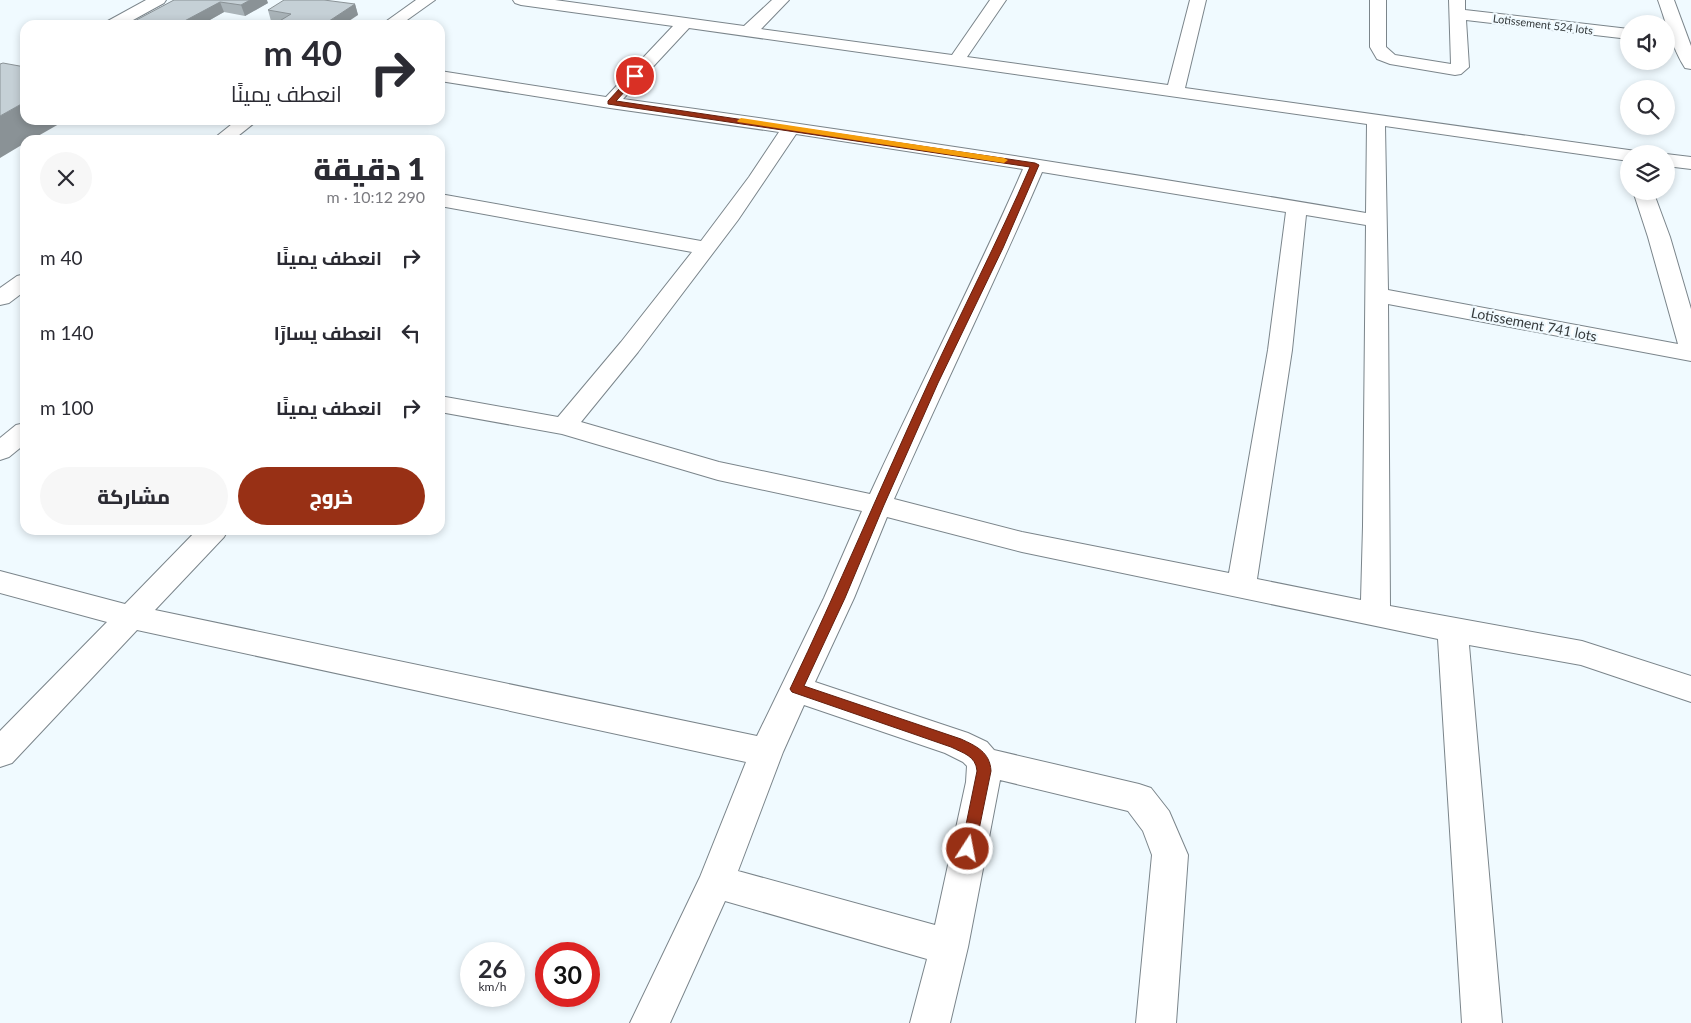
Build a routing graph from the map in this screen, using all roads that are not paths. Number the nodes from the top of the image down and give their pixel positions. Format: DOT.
graph roads {
  1 [pos="158,0"];
  2 [pos="427,0"];
  3 [pos="521,0"];
  4 [pos="781,0"];
  5 [pos="998,0"];
  6 [pos="1198,0"];
  7 [pos="1378,0"];
  8 [pos="1666,0"];
  9 [pos="1458,7"];
  10 [pos="1669,15"];
  11 [pos="121,20"];
  12 [pos="397,20"];
  13 [pos="685,23"];
  14 [pos="749,31"];
  15 [pos="1620,33"];
  16 [pos="1675,43"];
  17 [pos="956,61"];
  18 [pos="1691,64"];
  19 [pos="445,77"];
  20 [pos="1175,91"];
  21 [pos="610,103"];
  22 [pos="1376,120"];
  23 [pos="242,125"];
  24 [pos="791,128"];
  25 [pos="228,135"];
  26 [pos="1620,154"];
  27 [pos="1675,161"];
  28 [pos="1691,163"];
  29 [pos="1035,165"];
  30 [pos="1646,200"];
  31 [pos="445,201"];
  32 [pos="1297,207"];
  33 [pos="1377,221"];
  34 [pos="706,248"];
  35 [pos="1669,273"];
  36 [pos="1691,277"];
  37 [pos="20,284"];
  38 [pos="1376,294"];
  39 [pos="0,298"];
  40 [pos="20,303"];
  41 [pos="1691,348"];
  42 [pos="1691,354"];
  43 [pos="445,405"];
  44 [pos="564,426"];
  45 [pos="20,435"];
  46 [pos="0,451"];
  47 [pos="878,505"];
  48 [pos="209,535"];
  49 [pos="0,582"];
  50 [pos="1242,587"];
  51 [pos="1375,613"];
  52 [pos="132,617"];
  53 [pos="1453,630"];
  54 [pos="796,689"];
  55 [pos="1691,689"];
  56 [pos="766,752"];
  57 [pos="0,753"];
  58 [pos="984,762"];
  59 [pos="716,882"];
  60 [pos="949,947"];
  61 [pos="650,1023"];
  62 [pos="930,1023"];
  63 [pos="1156,1023"];
  64 [pos="1482,1023"];
  1 -- 11 [label="street"];
  2 -- 12 [label="street"];
  3 -- 13 [label="street"];
  4 -- 14 [label="street"];
  5 -- 17 [label="street"];
  6 -- 20 [label="street"];
  7 -- 9 [label="street"];
  8 -- 10 [label="street"];
  9 -- 15 [label="street, Lotissement 524 lots"];
  13 -- 14 [label="street"];
  13 -- 21 [label="street"];
  14 -- 17 [label="street"];
  16 -- 18 [label="street"];
  17 -- 20 [label="street"];
  19 -- 21 [label="street"];
  20 -- 22 [label="street"];
  21 -- 24 [label="street"];
  22 -- 26 [label="street"];
  22 -- 33 [label="street"];
  23 -- 25 [label="street"];
  24 -- 29 [label="street"];
  24 -- 34 [label="street"];
  27 -- 28 [label="street"];
  29 -- 32 [label="street"];
  29 -- 47 [label="street"];
  30 -- 35 [label="street"];
  31 -- 34 [label="street"];
  32 -- 33 [label="street"];
  32 -- 50 [label="street"];
  33 -- 38 [label="street"];
  34 -- 44 [label="street"];
  35 -- 36 [label="street"];
  35 -- 41 [label="street"];
  37 -- 39 [label="street"];
  38 -- 42 [label="street, Lotissement 741 lots"];
  38 -- 51 [label="street"];
  39 -- 40 [label="street"];
  43 -- 44 [label="street"];
  44 -- 47 [label="street"];
  45 -- 46 [label="street"];
  47 -- 50 [label="street"];
  47 -- 54 [label="street"];
  48 -- 52 [label="street"];
  49 -- 52 [label="street"];
  50 -- 51 [label="street"];
  51 -- 53 [label="street"];
  52 -- 56 [label="street"];
  52 -- 57 [label="street"];
  53 -- 55 [label="street"];
  53 -- 64 [label="street"];
  54 -- 56 [label="street"];
  54 -- 58 [label="street"];
  56 -- 59 [label="street"];
  58 -- 60 [label="street"];
  58 -- 63 [label="street"];
  59 -- 60 [label="street"];
  59 -- 61 [label="street"];
  60 -- 62 [label="street"];
}
